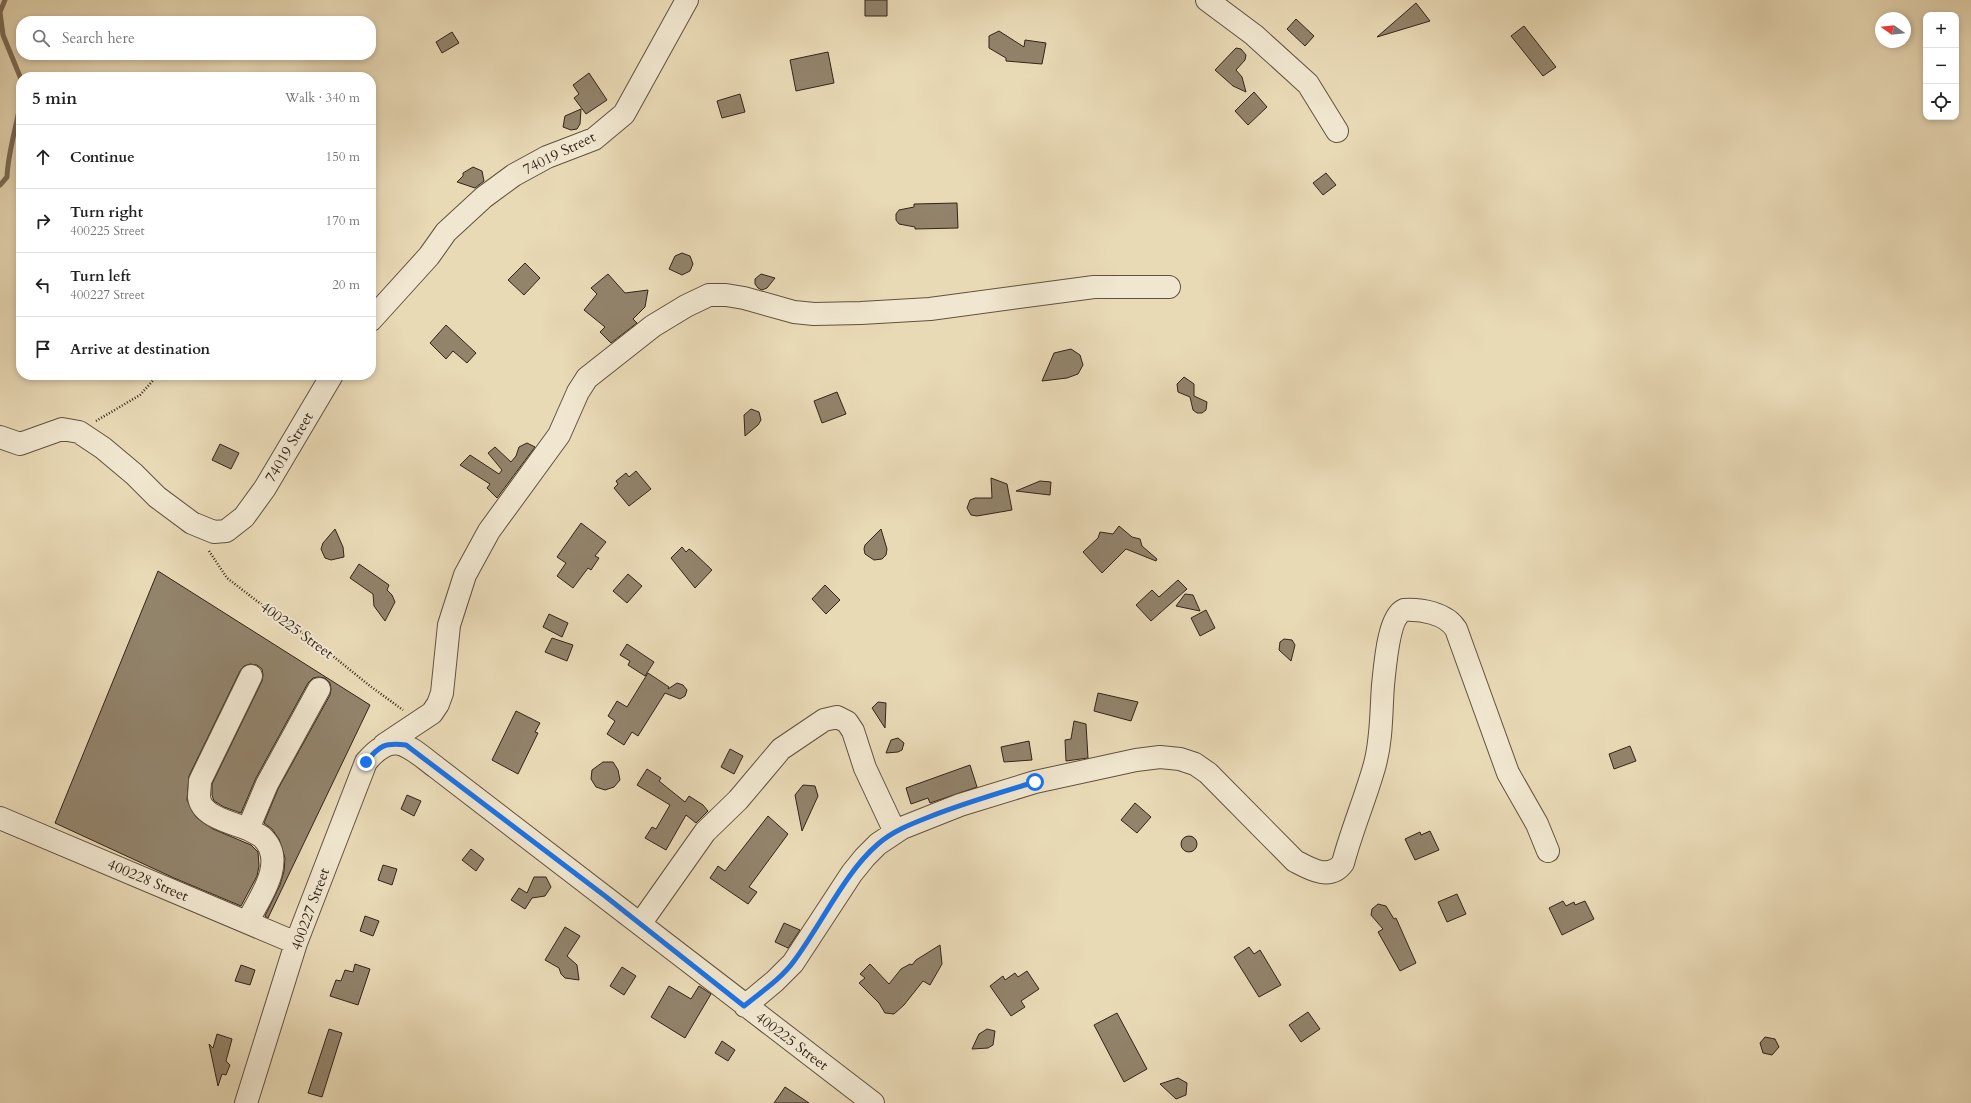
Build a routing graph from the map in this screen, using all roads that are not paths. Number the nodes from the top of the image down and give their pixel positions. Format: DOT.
graph roads {
  1 [pos="687,0"];
  2 [pos="1207,0"];
  3 [pos="1337,131"];
  4 [pos="1169,287"];
  5 [pos="376,314"];
  6 [pos="329,380"];
  7 [pos="0,438"];
  8 [pos="251,676"];
  9 [pos="319,689"];
  10 [pos="384,745"];
  11 [pos="0,818"];
  12 [pos="248,829"];
  13 [pos="895,832"];
  14 [pos="1548,850"];
  15 [pos="247,922"];
  16 [pos="640,924"];
  17 [pos="296,943"];
  18 [pos="744,1006"];
  19 [pos="246,1103"];
  20 [pos="874,1103"];
  1 -- 5 [label="street, 74019 Street"];
  2 -- 3 [label="street"];
  4 -- 10 [label="street, 400227 Street"];
  6 -- 7 [label="street, 74019 Street"];
  8 -- 12 [label="street"];
  9 -- 12 [label="street"];
  10 -- 16 [label="street, 400225 Street"];
  10 -- 17 [label="street, 400227 Street"];
  11 -- 15 [label="street, 400228 Street"];
  12 -- 15 [label="street"];
  13 -- 14 [label="street"];
  13 -- 16 [label="street"];
  13 -- 18 [label="street"];
  15 -- 17 [label="street, 400228 Street"];
  16 -- 18 [label="street, 400225 Street"];
  17 -- 19 [label="street, 400227 Street"];
  18 -- 20 [label="street, 400225 Street"];
}
